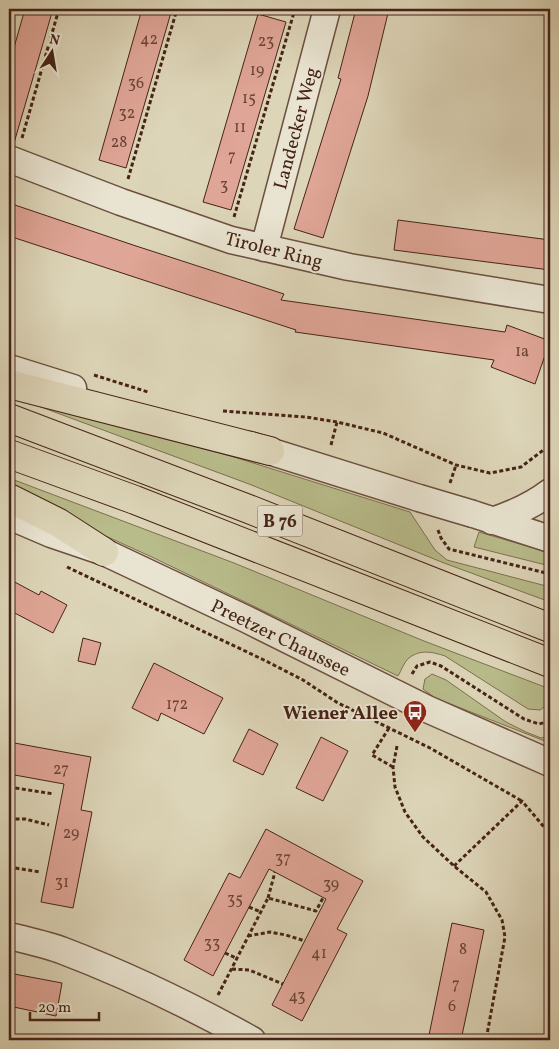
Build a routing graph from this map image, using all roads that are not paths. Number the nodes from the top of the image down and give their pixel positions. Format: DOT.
graph roads {
  1 [pos="327,9"];
  2 [pos="12,160"];
  3 [pos="264,248"];
  4 [pos="550,300"];
  5 [pos="9,368"];
  6 [pos="9,384"];
  7 [pos="9,418"];
  8 [pos="270,451"];
  9 [pos="9,454"];
  10 [pos="550,492"];
  11 [pos="9,498"];
  12 [pos="9,516"];
  13 [pos="483,518"];
  14 [pos="550,539"];
  15 [pos="104,552"];
  16 [pos="550,628"];
  17 [pos="550,663"];
  18 [pos="550,763"];
  19 [pos="9,936"];
  20 [pos="252,1040"];
  1 -- 3 [label="street, Landecker Weg"];
  2 -- 3 [label="street, Tiroler Ring"];
  3 -- 4 [label="street, Tiroler Ring"];
  5 -- 8 [label="street"];
  6 -- 8 [label="highway"];
  7 -- 16 [label="highway, B 76"];
  8 -- 13 [label="street, bridge"];
  9 -- 17 [label="highway, B 76"];
  10 -- 13 [label="street"];
  11 -- 15 [label="highway"];
  12 -- 15 [label="street, Preetzer Chaussee"];
  13 -- 14 [label="street"];
  15 -- 18 [label="street, Preetzer Chaussee"];
  19 -- 20 [label="street"];
}
